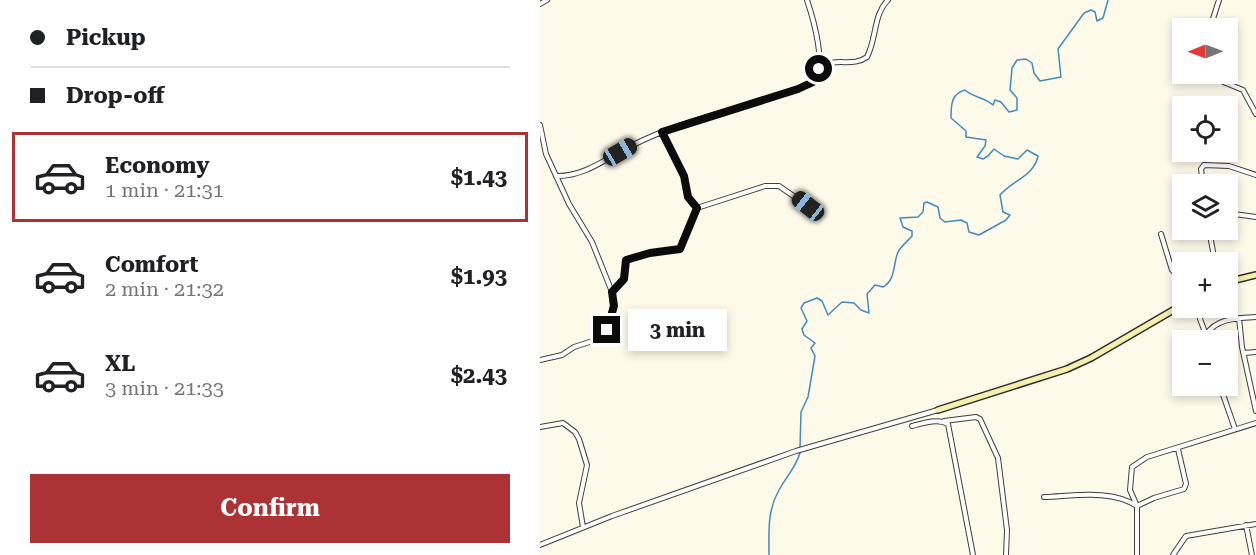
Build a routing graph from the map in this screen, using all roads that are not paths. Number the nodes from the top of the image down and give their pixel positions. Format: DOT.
graph roads {
  1 [pos="547,0"];
  2 [pos="812,0"];
  3 [pos="888,0"];
  4 [pos="1219,0"];
  5 [pos="808,2"];
  6 [pos="540,4"];
  7 [pos="1213,18"];
  8 [pos="819,69"];
  9 [pos="1228,84"];
  10 [pos="1256,114"];
  11 [pos="540,125"];
  12 [pos="662,132"];
  13 [pos="546,154"];
  14 [pos="540,155"];
  15 [pos="1202,174"];
  16 [pos="1256,175"];
  17 [pos="556,176"];
  18 [pos="808,206"];
  19 [pos="697,208"];
  20 [pos="1238,215"];
  21 [pos="1256,217"];
  22 [pos="1161,234"];
  23 [pos="1172,270"];
  24 [pos="1256,275"];
  25 [pos="1238,279"];
  26 [pos="612,292"];
  27 [pos="1172,311"];
  28 [pos="1256,317"];
  29 [pos="1239,318"];
  30 [pos="1212,330"];
  31 [pos="1256,352"];
  32 [pos="1244,353"];
  33 [pos="540,360"];
  34 [pos="1224,396"];
  35 [pos="937,410"];
  36 [pos="1256,411"];
  37 [pos="944,421"];
  38 [pos="1256,423"];
  39 [pos="912,426"];
  40 [pos="540,427"];
  41 [pos="1235,429"];
  42 [pos="1178,449"];
  43 [pos="1044,497"];
  44 [pos="1137,506"];
  45 [pos="1256,524"];
  46 [pos="1246,525"];
  47 [pos="583,527"];
  48 [pos="540,546"];
  49 [pos="973,555"];
  50 [pos="1006,555"];
  51 [pos="1137,555"];
  52 [pos="1173,555"];
  53 [pos="1252,555"];
  1 -- 6 [label="street"];
  2 -- 5 [label="street"];
  3 -- 8 [label="street"];
  4 -- 7 [label="street"];
  5 -- 8 [label="street"];
  8 -- 12 [label="street"];
  9 -- 10 [label="street"];
  11 -- 13 [label="street"];
  12 -- 17 [label="street"];
  12 -- 19 [label="street"];
  13 -- 14 [label="street"];
  13 -- 17 [label="street"];
  15 -- 16 [label="street"];
  17 -- 26 [label="street"];
  18 -- 19 [label="street"];
  19 -- 26 [label="street"];
  20 -- 21 [label="street"];
  22 -- 23 [label="street"];
  24 -- 25 [label="street"];
  26 -- 33 [label="street"];
  27 -- 35 [label="street"];
  28 -- 29 [label="street"];
  29 -- 30 [label="street"];
  29 -- 32 [label="street"];
  31 -- 32 [label="street"];
  32 -- 36 [label="street"];
  34 -- 41 [label="street"];
  35 -- 47 [label="street"];
  37 -- 39 [label="street"];
  37 -- 49 [label="street"];
  37 -- 50 [label="street"];
  38 -- 41 [label="street"];
  40 -- 47 [label="street"];
  41 -- 42 [label="street"];
  42 -- 44 [label="street"];
  42 -- 44 [label="street"];
  43 -- 44 [label="street"];
  44 -- 51 [label="street"];
  45 -- 46 [label="street"];
  46 -- 52 [label="street"];
  46 -- 53 [label="street"];
  47 -- 48 [label="street"];
}
